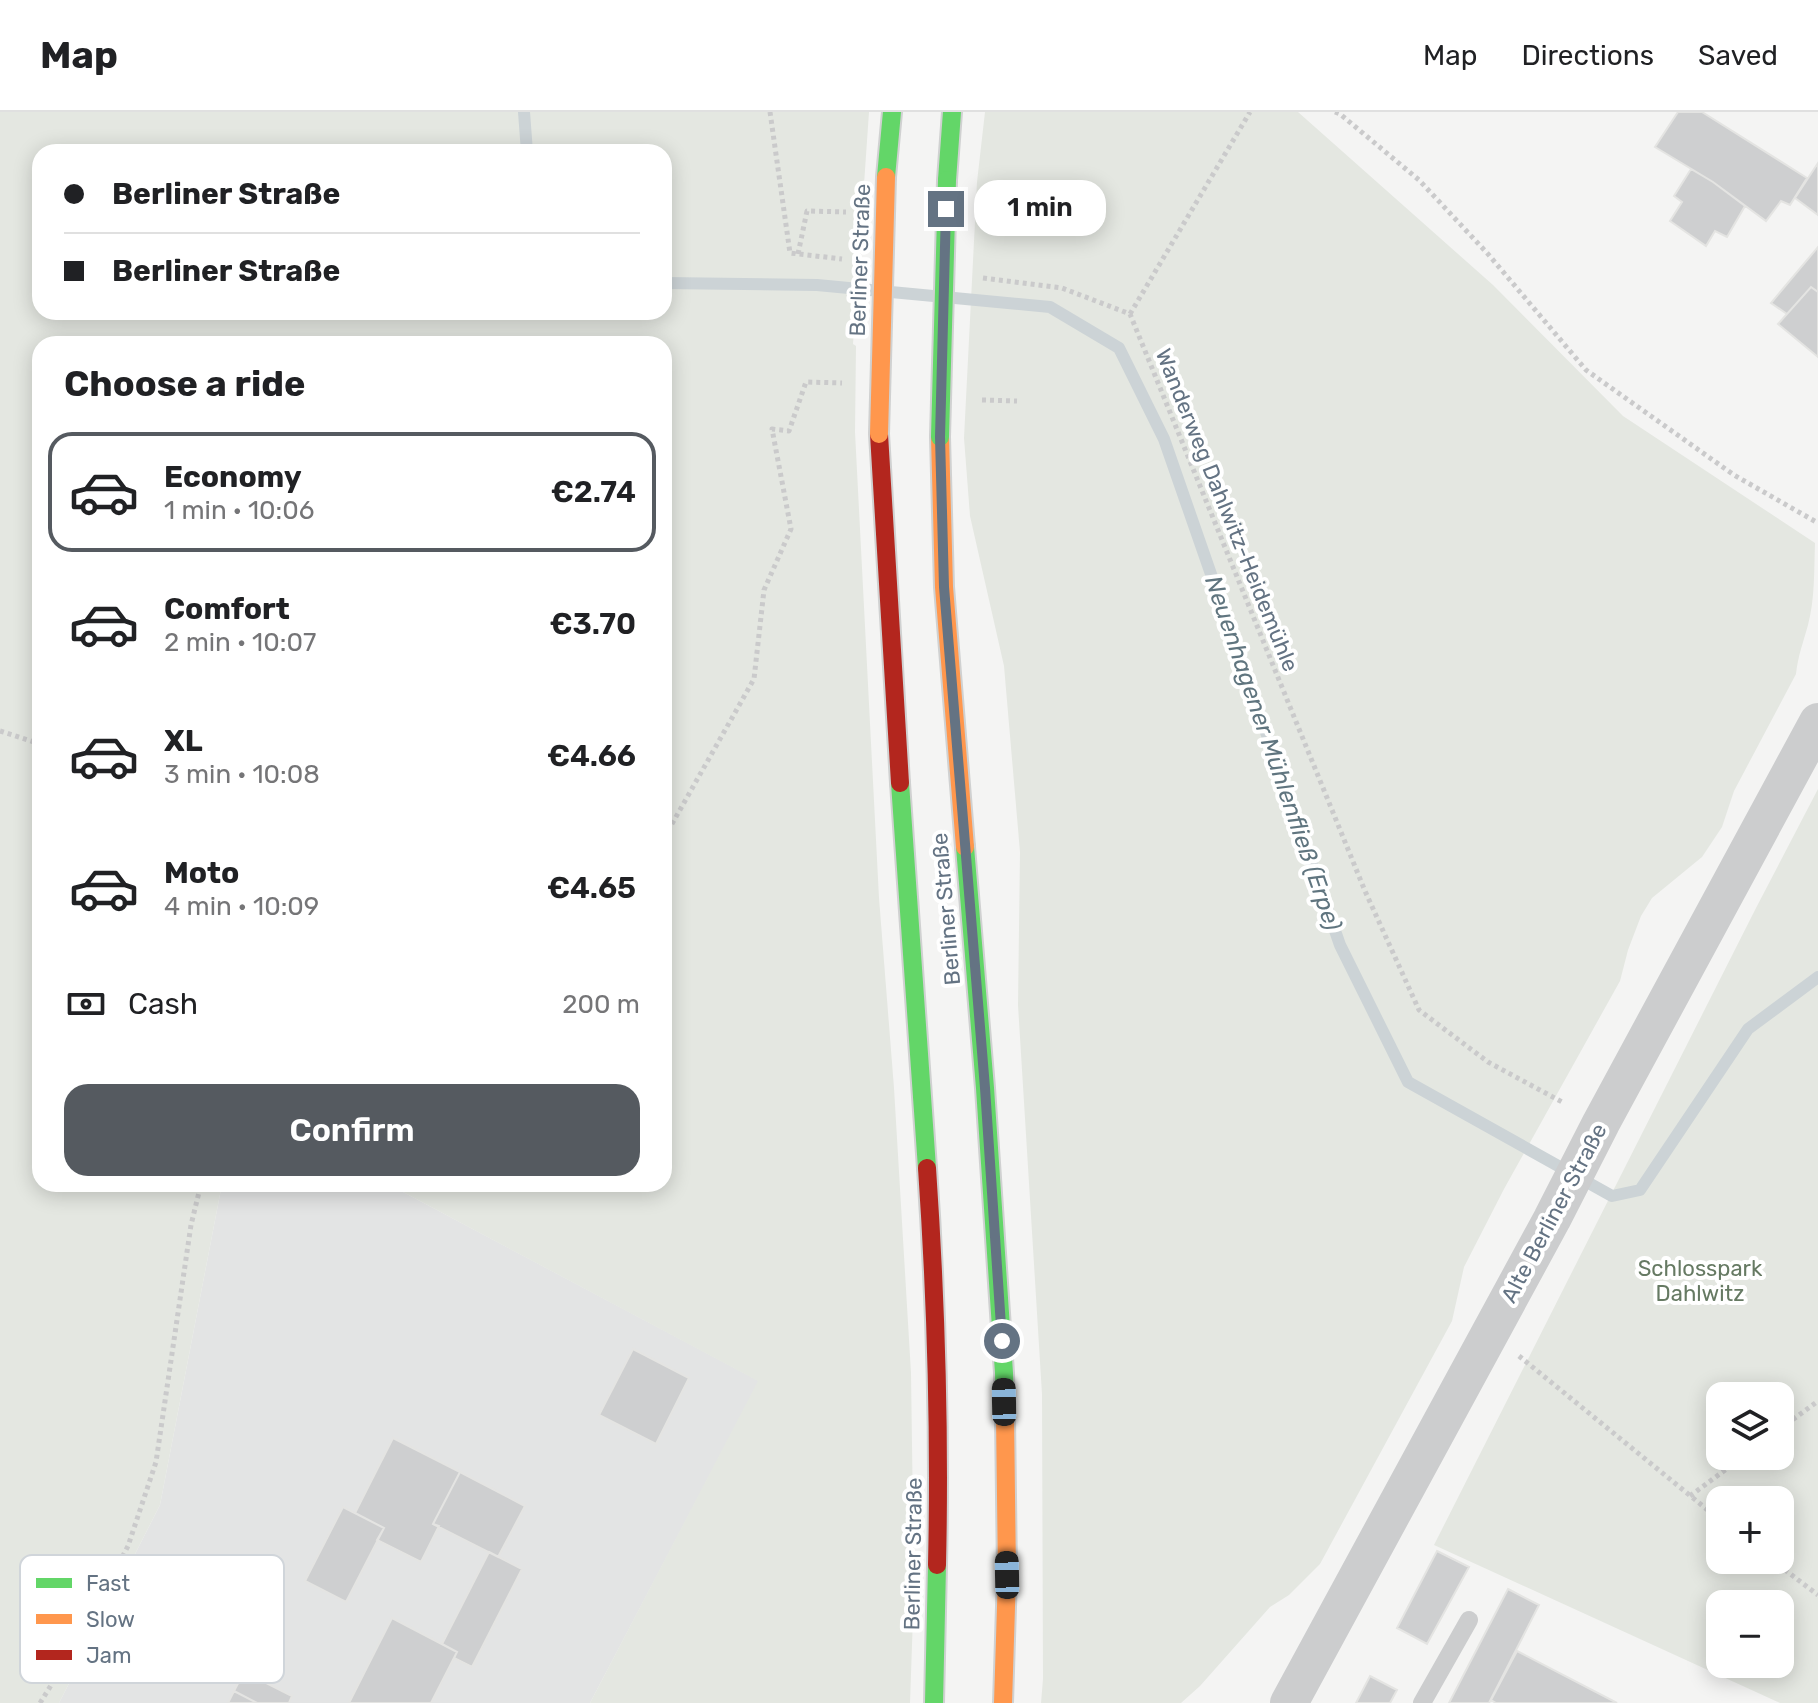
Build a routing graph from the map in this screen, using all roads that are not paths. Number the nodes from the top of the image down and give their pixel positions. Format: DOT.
graph roads {
  1 [pos="892,112"];
  2 [pos="952,112"];
  3 [pos="1818,722"];
  4 [pos="1469,1620"];
  5 [pos="1296,1700"];
  6 [pos="934,1703"];
  7 [pos="1003,1703"];
  8 [pos="1422,1703"];
  1 -- 6 [label="main road, Berliner Straße, bridge"];
  2 -- 7 [label="main road, Berliner Straße, bridge"];
  3 -- 5 [label="street, Alte Berliner Straße"];
  4 -- 8 [label="lane"];
}
